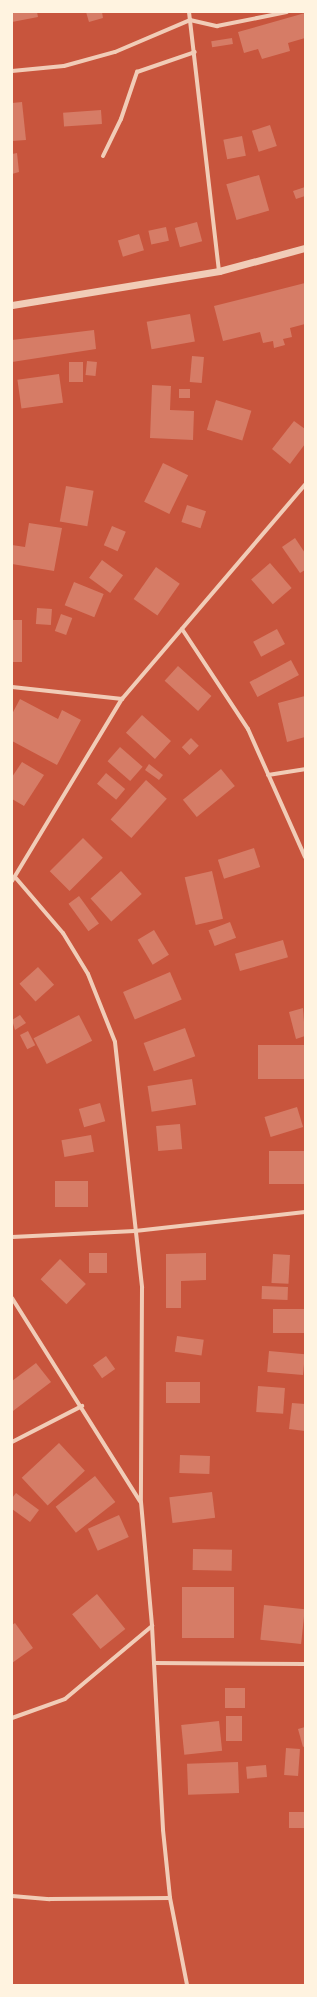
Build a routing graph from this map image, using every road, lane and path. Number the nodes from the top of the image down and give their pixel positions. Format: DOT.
graph roads {
  1 [pos="189,12"];
  2 [pos="287,12"];
  3 [pos="190,20"];
  4 [pos="194,52"];
  5 [pos="12,71"];
  6 [pos="103,156"];
  7 [pos="305,248"];
  8 [pos="219,271"];
  9 [pos="12,305"];
  10 [pos="305,485"];
  11 [pos="182,629"];
  12 [pos="12,687"];
  13 [pos="122,699"];
  14 [pos="305,769"];
  15 [pos="268,775"];
  16 [pos="305,857"];
  17 [pos="13,879"];
  18 [pos="305,1212"];
  19 [pos="135,1232"];
  20 [pos="12,1237"];
  21 [pos="12,1298"];
  22 [pos="82,1406"];
  23 [pos="12,1442"];
  24 [pos="141,1502"];
  25 [pos="152,1626"];
  26 [pos="154,1663"];
  27 [pos="305,1664"];
  28 [pos="12,1718"];
  29 [pos="12,1896"];
  30 [pos="170,1898"];
  31 [pos="187,1985"];
  1 -- 3 [label="street"];
  2 -- 3 [label="street"];
  3 -- 4 [label="street"];
  3 -- 5 [label="street"];
  4 -- 6 [label="street"];
  4 -- 8 [label="street"];
  7 -- 8 [label="street"];
  8 -- 9 [label="street"];
  10 -- 11 [label="street"];
  11 -- 13 [label="street"];
  11 -- 15 [label="street"];
  12 -- 13 [label="street"];
  13 -- 17 [label="street"];
  14 -- 15 [label="street"];
  15 -- 16 [label="street"];
  17 -- 19 [label="street"];
  18 -- 19 [label="street"];
  19 -- 20 [label="street"];
  19 -- 24 [label="street"];
  21 -- 22 [label="street"];
  22 -- 23 [label="street"];
  22 -- 24 [label="street"];
  24 -- 25 [label="street"];
  25 -- 26 [label="street"];
  25 -- 28 [label="street"];
  26 -- 27 [label="street"];
  26 -- 30 [label="street"];
  29 -- 30 [label="street"];
  30 -- 31 [label="street"];
}
